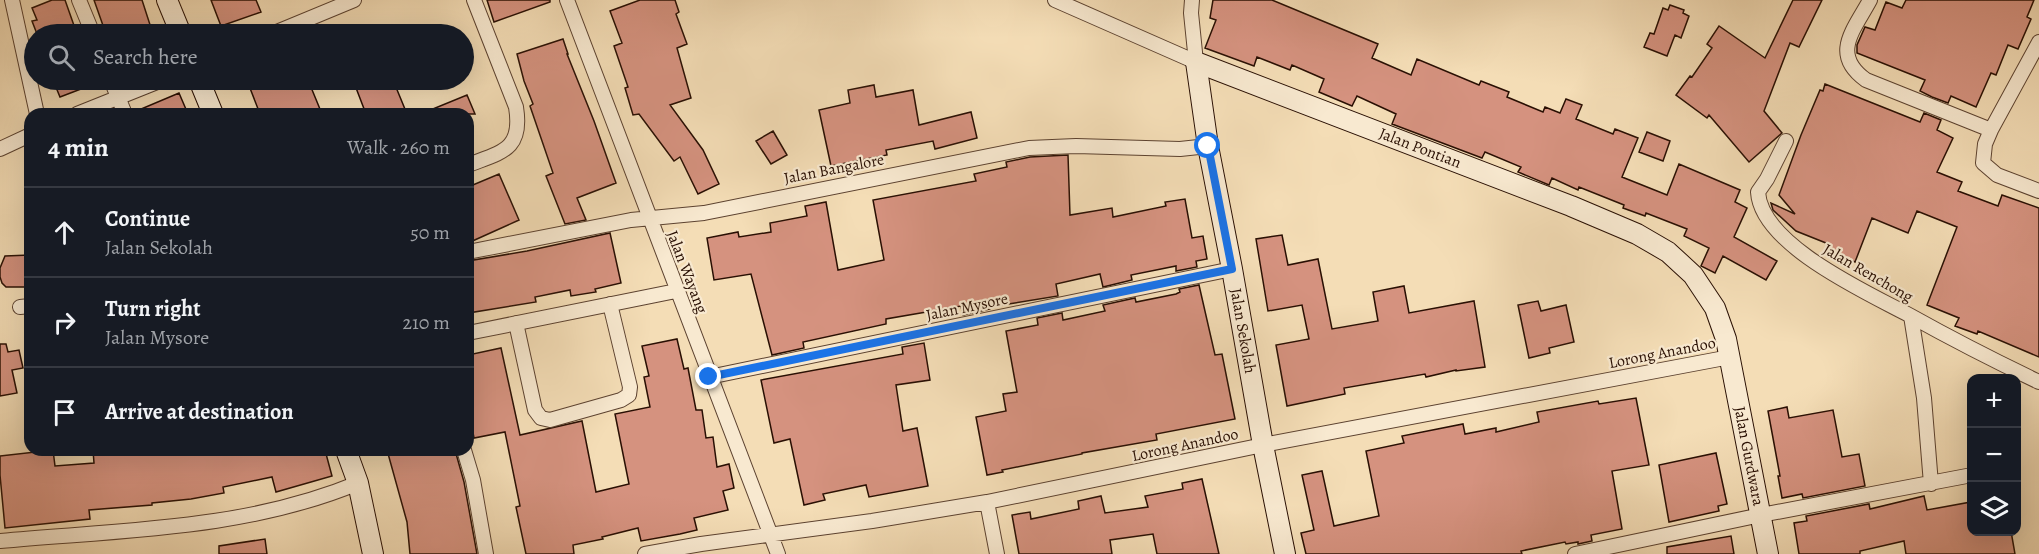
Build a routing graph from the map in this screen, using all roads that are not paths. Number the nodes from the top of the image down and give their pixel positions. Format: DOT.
graph roads {
  1 [pos="12,0"];
  2 [pos="79,0"];
  3 [pos="167,0"];
  4 [pos="354,0"];
  5 [pos="474,0"];
  6 [pos="567,0"];
  7 [pos="1055,0"];
  8 [pos="1192,0"];
  9 [pos="1870,0"];
  10 [pos="89,24"];
  11 [pos="177,24"];
  12 [pos="296,24"];
  13 [pos="2039,42"];
  14 [pos="24,55"];
  15 [pos="1196,62"];
  16 [pos="32,90"];
  17 [pos="115,90"];
  18 [pos="134,90"];
  19 [pos="203,90"];
  20 [pos="118,96"];
  21 [pos="36,108"];
  22 [pos="91,108"];
  23 [pos="123,108"];
  24 [pos="211,108"];
  25 [pos="1991,130"];
  26 [pos="24,138"];
  27 [pos="1786,141"];
  28 [pos="1208,146"];
  29 [pos="0,148"];
  30 [pos="474,162"];
  31 [pos="2039,191"];
  32 [pos="649,218"];
  33 [pos="474,251"];
  34 [pos="1232,269"];
  35 [pos="676,291"];
  36 [pos="610,304"];
  37 [pos="1911,316"];
  38 [pos="516,323"];
  39 [pos="474,332"];
  40 [pos="1730,357"];
  41 [pos="709,377"];
  42 [pos="2039,382"];
  43 [pos="1263,445"];
  44 [pos="348,456"];
  45 [pos="466,456"];
  46 [pos="1967,476"];
  47 [pos="358,483"];
  48 [pos="1931,484"];
  49 [pos="987,502"];
  50 [pos="1761,515"];
  51 [pos="770,535"];
  52 [pos="0,541"];
  53 [pos="701,549"];
  54 [pos="373,554"];
  55 [pos="486,554"];
  56 [pos="645,554"];
  57 [pos="778,554"];
  58 [pos="997,554"];
  59 [pos="1285,554"];
  60 [pos="1575,554"];
  61 [pos="1768,554"];
  1 -- 14 [label="street"];
  2 -- 10 [label="street"];
  3 -- 11 [label="street"];
  4 -- 12 [label="street"];
  5 -- 30 [label="street"];
  6 -- 32 [label="street, Jalan Wayang"];
  7 -- 15 [label="street, Jalan Pontian"];
  8 -- 15 [label="street, Jalan Sekolah"];
  9 -- 25 [label="street"];
  13 -- 25 [label="street"];
  15 -- 28 [label="street, Jalan Sekolah"];
  15 -- 40 [label="street, Jalan Pontian"];
  16 -- 21 [label="street"];
  17 -- 20 [label="street"];
  18 -- 20 [label="street"];
  19 -- 24 [label="street"];
  20 -- 22 [label="street"];
  20 -- 23 [label="street"];
  25 -- 31 [label="street"];
  26 -- 29 [label="street"];
  27 -- 37 [label="street, Jalan Renchong"];
  28 -- 32 [label="street, Jalan Bangalore"];
  28 -- 34 [label="street, Jalan Sekolah"];
  32 -- 33 [label="street, Jalan Bangalore"];
  32 -- 35 [label="street, Jalan Wayang"];
  34 -- 41 [label="street, Jalan Mysore"];
  34 -- 43 [label="street, Jalan Sekolah"];
  35 -- 36 [label="street"];
  35 -- 41 [label="street, Jalan Wayang"];
  36 -- 38 [label="street"];
  36 -- 38 [label="street"];
  37 -- 42 [label="street, Jalan Renchong"];
  37 -- 48 [label="street"];
  38 -- 39 [label="street"];
  40 -- 43 [label="street, Lorong Anandoo"];
  40 -- 50 [label="street, Jalan Gurdwara"];
  41 -- 51 [label="street, Jalan Wayang"];
  43 -- 49 [label="street, Lorong Anandoo"];
  43 -- 59 [label="street, Jalan Sekolah"];
  44 -- 47 [label="street"];
  45 -- 55 [label="street"];
  46 -- 48 [label="street"];
  47 -- 52 [label="street"];
  47 -- 54 [label="street"];
  48 -- 50 [label="street"];
  49 -- 51 [label="street, Lorong Anandoo"];
  49 -- 58 [label="street"];
  50 -- 60 [label="street"];
  50 -- 61 [label="street, Jalan Gurdwara"];
  51 -- 53 [label="street, Lorong Anandoo"];
  51 -- 57 [label="street, Jalan Wayang"];
  53 -- 56 [label="street, Lorong Anandoo"];
}
